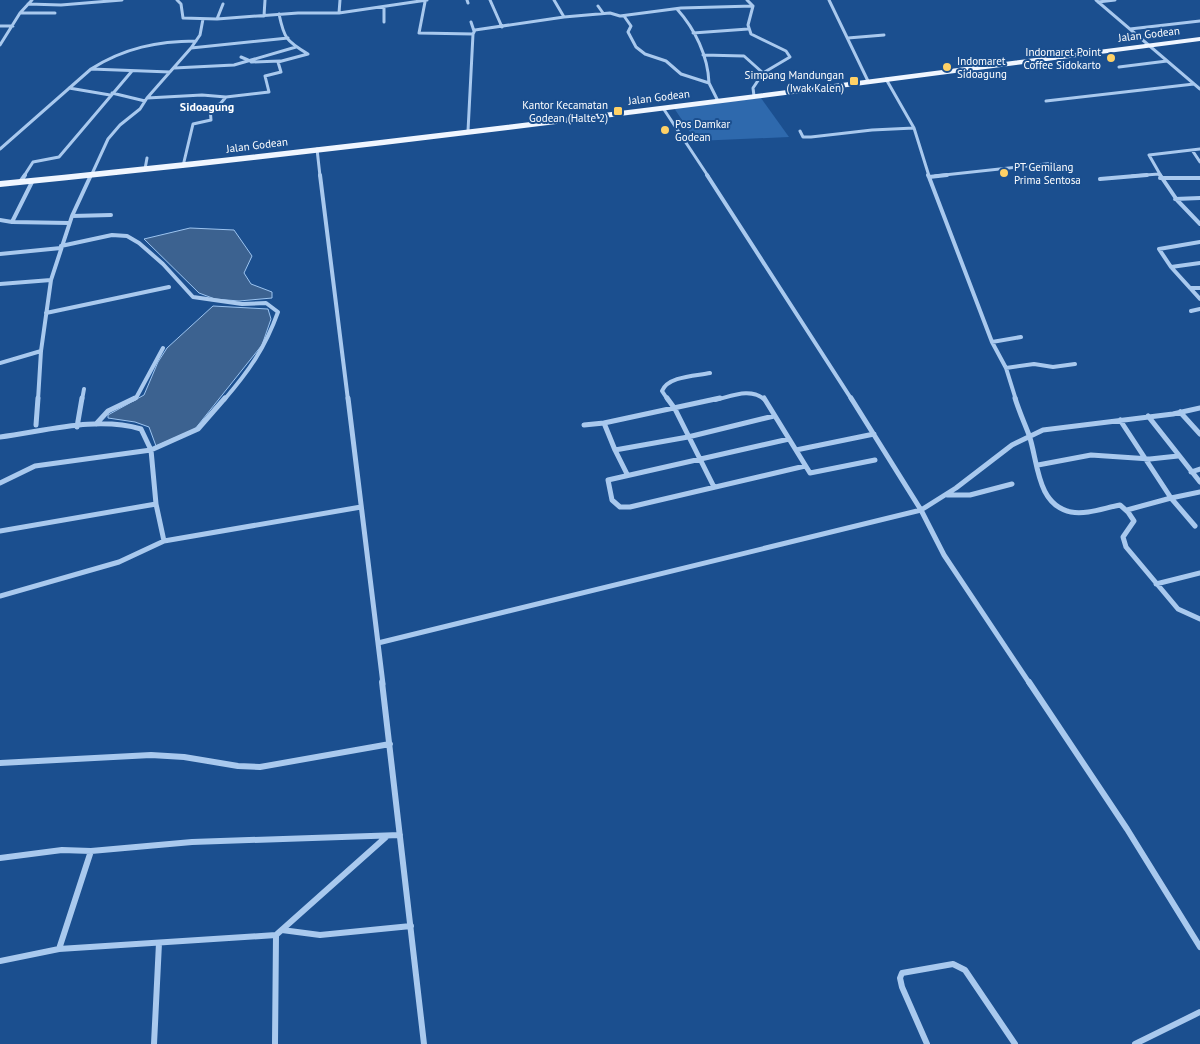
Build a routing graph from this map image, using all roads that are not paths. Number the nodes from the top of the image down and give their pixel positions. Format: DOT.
graph roads {
  1 [pos="32,0"];
  2 [pos="122,0"];
  3 [pos="177,0"];
  4 [pos="265,0"];
  5 [pos="340,0"];
  6 [pos="490,0"];
  7 [pos="554,0"];
  8 [pos="747,0"];
  9 [pos="829,0"];
  10 [pos="1115,0"];
  11 [pos="426,1"];
  12 [pos="1097,1"];
  13 [pos="28,4"];
  14 [pos="223,4"];
  15 [pos="598,6"];
  16 [pos="753,6"];
  17 [pos="384,7"];
  18 [pos="677,9"];
  19 [pos="55,12"];
  20 [pos="339,13"];
  21 [pos="603,13"];
  22 [pos="20,14"];
  23 [pos="279,14"];
  24 [pos="264,16"];
  25 [pos="624,16"];
  26 [pos="564,17"];
  27 [pos="203,19"];
  28 [pos="217,19"];
  29 [pos="1200,21"];
  30 [pos="384,22"];
  31 [pos="471,22"];
  32 [pos="0,26"];
  33 [pos="13,26"];
  34 [pos="502,27"];
  35 [pos="748,29"];
  36 [pos="1130,29"];
  37 [pos="473,32"];
  38 [pos="693,33"];
  39 [pos="884,35"];
  40 [pos="288,38"];
  41 [pos="848,38"];
  42 [pos="1200,39"];
  43 [pos="196,40"];
  44 [pos="1149,45"];
  45 [pos="0,46"];
  46 [pos="296,47"];
  47 [pos="191,48"];
  48 [pos="703,55"];
  49 [pos="241,57"];
  50 [pos="1166,60"];
  51 [pos="248,61"];
  52 [pos="280,61"];
  53 [pos="1119,67"];
  54 [pos="174,68"];
  55 [pos="91,69"];
  56 [pos="132,71"];
  57 [pos="170,72"];
  58 [pos="763,73"];
  59 [pos="886,79"];
  60 [pos="868,81"];
  61 [pos="709,83"];
  62 [pos="1194,84"];
  63 [pos="69,88"];
  64 [pos="1200,89"];
  65 [pos="111,94"];
  66 [pos="754,96"];
  67 [pos="226,97"];
  68 [pos="146,100"];
  69 [pos="718,101"];
  70 [pos="1046,101"];
  71 [pos="663,108"];
  72 [pos="914,128"];
  73 [pos="800,131"];
  74 [pos="468,132"];
  75 [pos="0,149"];
  76 [pos="318,149"];
  77 [pos="1200,149"];
  78 [pos="1192,150"];
  79 [pos="147,158"];
  80 [pos="1200,162"];
  81 [pos="1055,163"];
  82 [pos="183,166"];
  83 [pos="145,169"];
  84 [pos="92,174"];
  85 [pos="1160,176"];
  86 [pos="929,177"];
  87 [pos="1200,178"];
  88 [pos="1100,179"];
  89 [pos="33,180"];
  90 [pos="20,182"];
  91 [pos="0,184"];
  92 [pos="1200,198"];
  93 [pos="1175,199"];
  94 [pos="112,215"];
  95 [pos="72,216"];
  96 [pos="0,220"];
  97 [pos="12,222"];
  98 [pos="69,223"];
  99 [pos="1200,224"];
  100 [pos="1200,242"];
  101 [pos="61,247"];
  102 [pos="0,254"];
  103 [pos="1200,263"];
  104 [pos="1172,267"];
  105 [pos="51,280"];
  106 [pos="0,284"];
  107 [pos="169,287"];
  108 [pos="1190,288"];
  109 [pos="1200,288"];
  110 [pos="1200,299"];
  111 [pos="1200,309"];
  112 [pos="1191,311"];
  113 [pos="46,313"];
  114 [pos="1022,337"];
  115 [pos="992,342"];
  116 [pos="163,348"];
  117 [pos="41,351"];
  118 [pos="0,363"];
  119 [pos="1075,364"];
  120 [pos="1006,368"];
  121 [pos="710,373"];
  122 [pos="84,389"];
  123 [pos="1200,408"];
  124 [pos="675,409"];
  125 [pos="1180,412"];
  126 [pos="774,416"];
  127 [pos="1148,416"];
  128 [pos="1120,420"];
  129 [pos="604,423"];
  130 [pos="96,424"];
  131 [pos="36,425"];
  132 [pos="584,425"];
  133 [pos="77,427"];
  134 [pos="874,434"];
  135 [pos="1029,434"];
  136 [pos="1200,434"];
  137 [pos="688,436"];
  138 [pos="0,437"];
  139 [pos="788,439"];
  140 [pos="151,450"];
  141 [pos="615,450"];
  142 [pos="796,450"];
  143 [pos="1178,456"];
  144 [pos="700,458"];
  145 [pos="1144,458"];
  146 [pos="875,460"];
  147 [pos="1038,465"];
  148 [pos="805,466"];
  149 [pos="1200,469"];
  150 [pos="1191,472"];
  151 [pos="627,474"];
  152 [pos="1200,482"];
  153 [pos="0,483"];
  154 [pos="1012,484"];
  155 [pos="714,487"];
  156 [pos="1200,492"];
  157 [pos="946,495"];
  158 [pos="1171,498"];
  159 [pos="156,504"];
  160 [pos="361,506"];
  161 [pos="921,510"];
  162 [pos="1127,510"];
  163 [pos="1195,526"];
  164 [pos="0,531"];
  165 [pos="164,540"];
  166 [pos="1200,573"];
  167 [pos="1156,584"];
  168 [pos="0,596"];
  169 [pos="1200,619"];
  170 [pos="378,643"];
  171 [pos="390,744"];
  172 [pos="0,763"];
  173 [pos="400,835"];
  174 [pos="386,837"];
  175 [pos="91,850"];
  176 [pos="0,858"];
  177 [pos="411,926"];
  178 [pos="279,933"];
  179 [pos="159,943"];
  180 [pos="1200,947"];
  181 [pos="59,949"];
  182 [pos="0,960"];
  183 [pos="1200,1012"];
  184 [pos="154,1044"];
  185 [pos="275,1044"];
  186 [pos="424,1044"];
  187 [pos="927,1044"];
  188 [pos="1015,1044"];
  189 [pos="1135,1044"];
  1 -- 13 [label="street"];
  2 -- 13 [label="street"];
  3 -- 27 [label="street"];
  4 -- 24 [label="street"];
  5 -- 20 [label="street"];
  6 -- 34 [label="street"];
  7 -- 26 [label="street"];
  8 -- 16 [label="street"];
  9 -- 41 [label="street"];
  10 -- 12 [label="street"];
  11 -- 17 [label="street"];
  11 -- 37 [label="street"];
  12 -- 36 [label="street"];
  13 -- 22 [label="street"];
  14 -- 28 [label="street"];
  15 -- 21 [label="street"];
  16 -- 18 [label="street"];
  16 -- 35 [label="street"];
  17 -- 20 [label="street"];
  17 -- 30 [label="street"];
  18 -- 25 [label="street"];
  18 -- 38 [label="street"];
  19 -- 22 [label="street"];
  20 -- 23 [label="street"];
  21 -- 25 [label="street"];
  21 -- 26 [label="street"];
  22 -- 33 [label="street"];
  23 -- 24 [label="street"];
  23 -- 40 [label="street"];
  24 -- 28 [label="street"];
  25 -- 61 [label="street"];
  26 -- 34 [label="street"];
  27 -- 28 [label="street"];
  27 -- 43 [label="street"];
  29 -- 36 [label="street"];
  31 -- 37 [label="street"];
  32 -- 33 [label="street"];
  33 -- 45 [label="street"];
  34 -- 37 [label="street"];
  35 -- 38 [label="street"];
  35 -- 58 [label="street"];
  36 -- 44 [label="street"];
  37 -- 74 [label="street"];
  38 -- 48 [label="street"];
  39 -- 41 [label="street"];
  40 -- 46 [label="street"];
  40 -- 47 [label="street"];
  41 -- 60 [label="street"];
  42 -- 44 [label="main road, Jalan Godean"];
  43 -- 47 [label="street"];
  43 -- 55 [label="street"];
  44 -- 50 [label="street"];
  44 -- 59 [label="main road, Jalan Godean"];
  46 -- 51 [label="street"];
  46 -- 52 [label="street"];
  47 -- 54 [label="street"];
  48 -- 58 [label="street"];
  48 -- 61 [label="street"];
  49 -- 51 [label="street"];
  50 -- 53 [label="street"];
  50 -- 62 [label="street"];
  51 -- 52 [label="street"];
  51 -- 54 [label="street"];
  52 -- 67 [label="street"];
  54 -- 57 [label="street"];
  55 -- 56 [label="street"];
  55 -- 63 [label="street"];
  56 -- 57 [label="street"];
  56 -- 65 [label="street"];
  57 -- 68 [label="street"];
  58 -- 66 [label="street"];
  59 -- 60 [label="main road, Jalan Godean"];
  59 -- 72 [label="street"];
  60 -- 66 [label="main road, Jalan Godean"];
  61 -- 69 [label="street"];
  62 -- 64 [label="street"];
  62 -- 70 [label="street"];
  63 -- 65 [label="street"];
  63 -- 75 [label="street"];
  65 -- 68 [label="street"];
  65 -- 90 [label="street"];
  66 -- 69 [label="main road, Jalan Godean"];
  67 -- 68 [label="street"];
  67 -- 82 [label="street"];
  68 -- 84 [label="street"];
  69 -- 71 [label="main road, Jalan Godean"];
  71 -- 74 [label="main road, Jalan Godean"];
  71 -- 134 [label="street"];
  72 -- 73 [label="street"];
  72 -- 86 [label="street"];
  74 -- 76 [label="main road, Jalan Godean"];
  76 -- 82 [label="main road, Jalan Godean"];
  76 -- 160 [label="street"];
  77 -- 78 [label="street"];
  78 -- 80 [label="street"];
  78 -- 85 [label="street"];
  79 -- 83 [label="street"];
  81 -- 86 [label="street"];
  82 -- 83 [label="main road, Jalan Godean"];
  83 -- 84 [label="main road, Jalan Godean"];
  84 -- 89 [label="main road, Jalan Godean"];
  84 -- 95 [label="street"];
  85 -- 87 [label="street"];
  85 -- 88 [label="street"];
  85 -- 93 [label="street"];
  86 -- 115 [label="street"];
  89 -- 90 [label="main road, Jalan Godean"];
  89 -- 97 [label="street"];
  90 -- 91 [label="main road, Jalan Godean"];
  92 -- 93 [label="street"];
  93 -- 99 [label="street"];
  94 -- 95 [label="street"];
  95 -- 98 [label="street"];
  96 -- 97 [label="street"];
  97 -- 98 [label="street"];
  98 -- 101 [label="street"];
  100 -- 104 [label="street"];
  101 -- 102 [label="street"];
  101 -- 105 [label="street"];
  101 -- 140 [label="street"];
  103 -- 104 [label="street"];
  104 -- 108 [label="street"];
  105 -- 106 [label="street"];
  105 -- 113 [label="street"];
  107 -- 113 [label="street"];
  108 -- 109 [label="street"];
  108 -- 110 [label="street"];
  111 -- 112 [label="street"];
  113 -- 117 [label="street"];
  114 -- 115 [label="street"];
  115 -- 120 [label="street"];
  116 -- 130 [label="street"];
  117 -- 118 [label="street"];
  117 -- 131 [label="street"];
  119 -- 120 [label="street"];
  120 -- 135 [label="street"];
  121 -- 124 [label="street"];
  122 -- 133 [label="street"];
  123 -- 125 [label="street"];
  124 -- 126 [label="street"];
  124 -- 129 [label="street"];
  124 -- 137 [label="street"];
  125 -- 127 [label="street"];
  125 -- 136 [label="street"];
  126 -- 137 [label="street"];
  126 -- 139 [label="street"];
  127 -- 128 [label="street"];
  127 -- 143 [label="street"];
  128 -- 135 [label="street"];
  128 -- 145 [label="street"];
  129 -- 132 [label="street"];
  129 -- 141 [label="street"];
  130 -- 133 [label="street"];
  130 -- 140 [label="street"];
  133 -- 138 [label="street"];
  134 -- 142 [label="street"];
  134 -- 161 [label="street"];
  135 -- 147 [label="street"];
  135 -- 157 [label="street"];
  137 -- 141 [label="street"];
  137 -- 144 [label="street"];
  139 -- 142 [label="street"];
  139 -- 144 [label="street"];
  140 -- 153 [label="street"];
  140 -- 159 [label="street"];
  141 -- 151 [label="street"];
  142 -- 148 [label="street"];
  143 -- 145 [label="street"];
  143 -- 150 [label="street"];
  144 -- 151 [label="street"];
  144 -- 155 [label="street"];
  145 -- 147 [label="street"];
  145 -- 158 [label="street"];
  146 -- 148 [label="street"];
  147 -- 162 [label="street"];
  148 -- 155 [label="street"];
  149 -- 150 [label="street"];
  150 -- 152 [label="street"];
  151 -- 155 [label="street"];
  154 -- 157 [label="street"];
  156 -- 158 [label="street"];
  157 -- 161 [label="street"];
  158 -- 162 [label="street"];
  158 -- 163 [label="street"];
  159 -- 164 [label="street"];
  159 -- 165 [label="street"];
  160 -- 165 [label="street"];
  160 -- 170 [label="street"];
  161 -- 170 [label="street"];
  161 -- 180 [label="street"];
  162 -- 167 [label="street"];
  165 -- 168 [label="street"];
  166 -- 167 [label="street"];
  167 -- 169 [label="street"];
  170 -- 171 [label="street"];
  171 -- 172 [label="street"];
  171 -- 173 [label="street"];
  173 -- 174 [label="street"];
  173 -- 177 [label="street"];
  174 -- 175 [label="street"];
  174 -- 178 [label="street"];
  175 -- 176 [label="street"];
  175 -- 181 [label="street"];
  177 -- 178 [label="street"];
  177 -- 186 [label="street"];
  178 -- 179 [label="street"];
  178 -- 185 [label="street"];
  179 -- 181 [label="street"];
  179 -- 184 [label="street"];
  181 -- 182 [label="street"];
  183 -- 189 [label="street"];
  187 -- 188 [label="street"];
}
